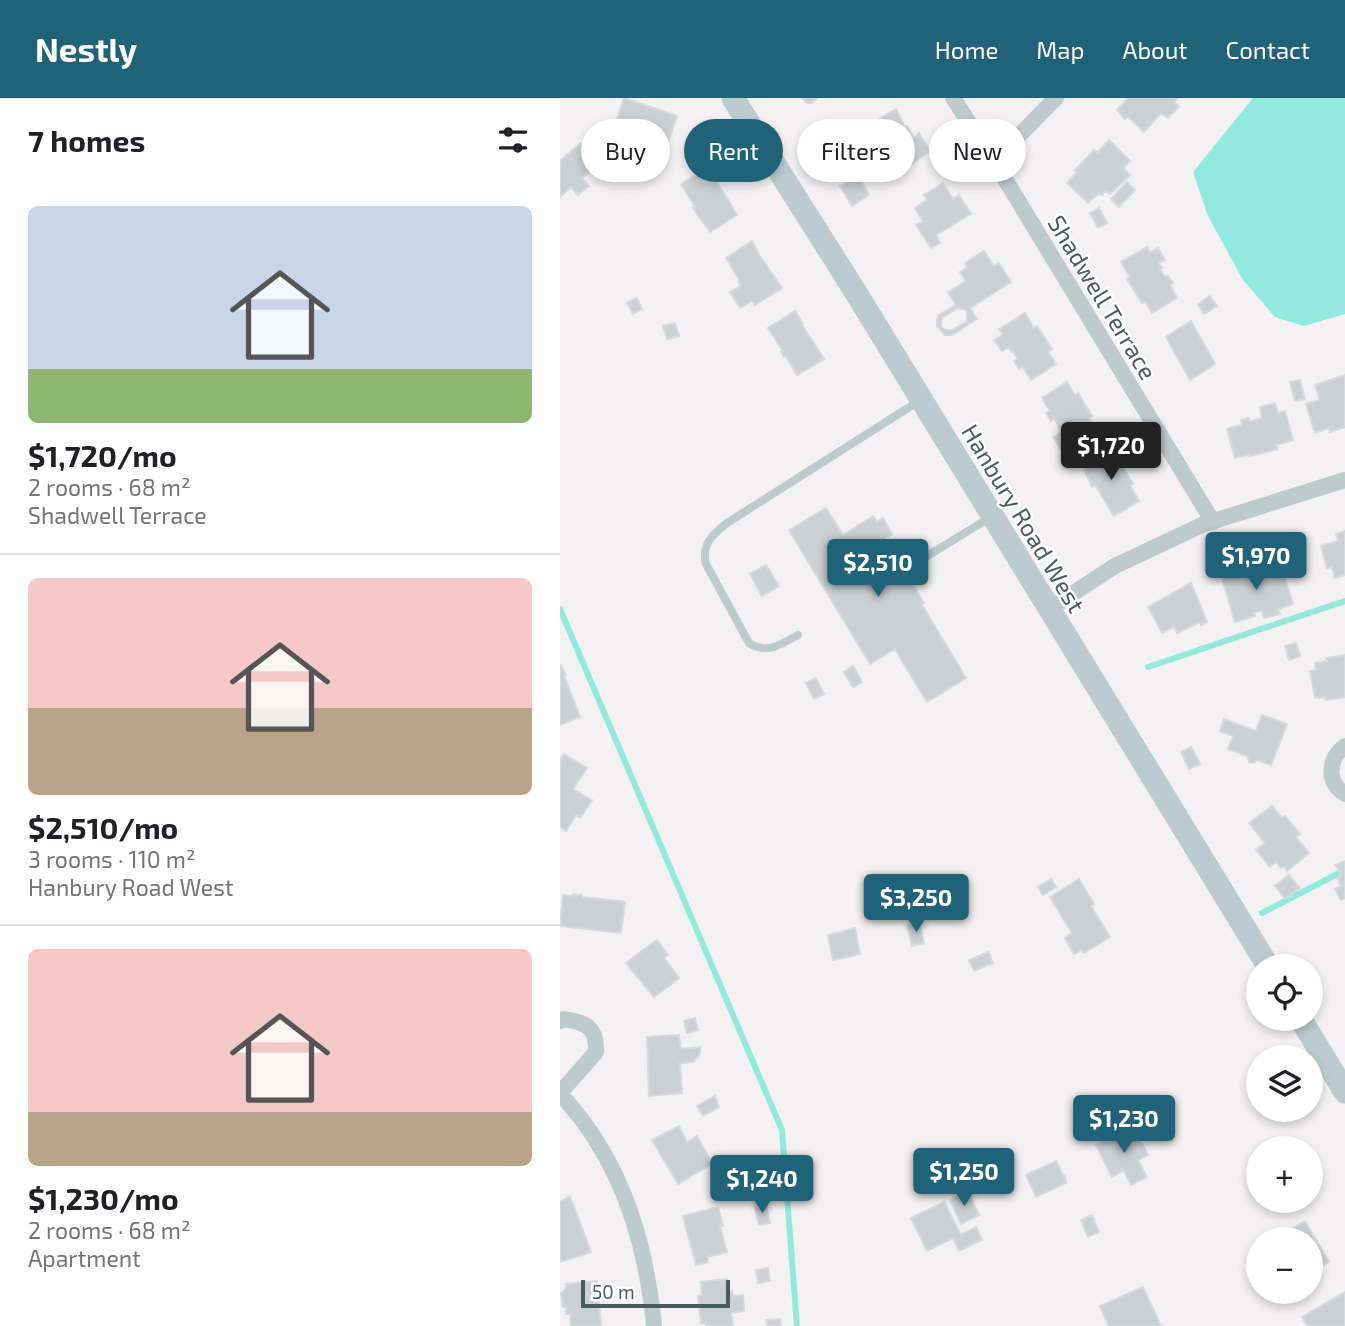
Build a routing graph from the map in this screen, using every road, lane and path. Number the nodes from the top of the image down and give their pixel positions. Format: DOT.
graph roads {
  1 [pos="733,98"];
  2 [pos="953,98"];
  3 [pos="1056,98"];
  4 [pos="967,119"];
  5 [pos="1026,128"];
  6 [pos="1007,182"];
  7 [pos="921,399"];
  8 [pos="1345,480"];
  9 [pos="992,516"];
  10 [pos="1213,522"];
  11 [pos="919,561"];
  12 [pos="1049,610"];
  13 [pos="798,635"];
  14 [pos="1345,746"];
  15 [pos="1345,794"];
  16 [pos="1261,954"];
  17 [pos="560,1021"];
  18 [pos="1308,1031"];
  19 [pos="1345,1092"];
  20 [pos="560,1094"];
  21 [pos="654,1326"];
  1 -- 7 [label="main road, Hanbury Road West"];
  2 -- 4 [label="street, Shadwell Terrace"];
  3 -- 5 [label="street"];
  6 -- 10 [label="street, Shadwell Terrace"];
  7 -- 9 [label="main road, Hanbury Road West"];
  7 -- 13 [label="lane"];
  8 -- 10 [label="street"];
  9 -- 11 [label="lane"];
  9 -- 12 [label="main road, Hanbury Road West"];
  10 -- 12 [label="street"];
  12 -- 16 [label="main road, Hanbury Road West"];
  14 -- 15 [label="street"];
  17 -- 20 [label="street"];
  18 -- 19 [label="main road"];
  20 -- 21 [label="street"];
}
